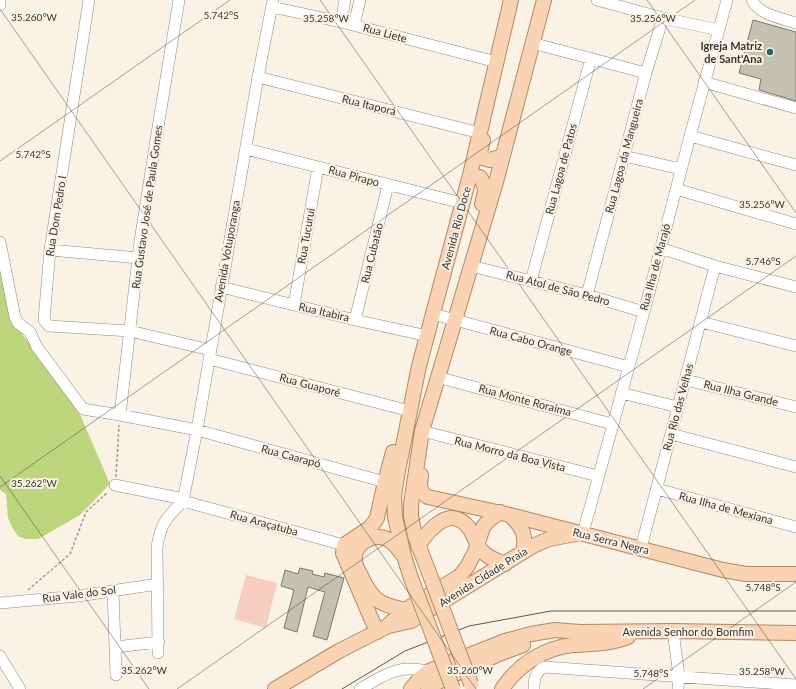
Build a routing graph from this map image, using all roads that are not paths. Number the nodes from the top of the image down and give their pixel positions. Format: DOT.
graph roads {
  1 [pos="0,0"];
  2 [pos="89,0"];
  3 [pos="179,0"];
  4 [pos="345,0"];
  5 [pos="360,0"];
  6 [pos="511,0"];
  7 [pos="544,0"];
  8 [pos="597,0"];
  9 [pos="727,0"];
  10 [pos="752,0"];
  11 [pos="272,3"];
  12 [pos="0,5"];
  13 [pos="663,18"];
  14 [pos="342,22"];
  15 [pos="796,23"];
  16 [pos="354,25"];
  17 [pos="719,30"];
  18 [pos="532,43"];
  19 [pos="591,58"];
  20 [pos="496,67"];
  21 [pos="646,73"];
  22 [pos="258,77"];
  23 [pos="704,82"];
  24 [pos="796,108"];
  25 [pos="480,133"];
  26 [pos="690,136"];
  27 [pos="246,149"];
  28 [pos="503,156"];
  29 [pos="624,156"];
  30 [pos="796,165"];
  31 [pos="318,167"];
  32 [pos="681,169"];
  33 [pos="470,175"];
  34 [pos="388,185"];
  35 [pos="676,189"];
  36 [pos="462,203"];
  37 [pos="796,224"];
  38 [pos="0,242"];
  39 [pos="660,248"];
  40 [pos="50,250"];
  41 [pos="138,258"];
  42 [pos="473,259"];
  43 [pos="715,266"];
  44 [pos="531,281"];
  45 [pos="221,287"];
  46 [pos="796,287"];
  47 [pos="587,296"];
  48 [pos="294,305"];
  49 [pos="644,312"];
  50 [pos="433,314"];
  51 [pos="355,320"];
  52 [pos="455,320"];
  53 [pos="701,322"];
  54 [pos="130,330"];
  55 [pos="428,336"];
  56 [pos="796,346"];
  57 [pos="210,354"];
  58 [pos="628,367"];
  59 [pos="437,377"];
  60 [pos="686,380"];
  61 [pos="621,393"];
  62 [pos="678,407"];
  63 [pos="796,407"];
  64 [pos="410,411"];
  65 [pos="120,415"];
  66 [pos="612,424"];
  67 [pos="197,430"];
  68 [pos="671,434"];
  69 [pos="421,435"];
  70 [pos="796,467"];
  71 [pos="598,476"];
  72 [pos="385,482"];
  73 [pos="115,485"];
  74 [pos="657,489"];
  75 [pos="184,500"];
  76 [pos="505,514"];
  77 [pos="796,527"];
  78 [pos="583,534"];
  79 [pos="344,545"];
  80 [pos="477,545"];
  81 [pos="418,546"];
  82 [pos="641,548"];
  83 [pos="523,552"];
  84 [pos="404,556"];
  85 [pos="505,564"];
  86 [pos="796,574"];
  87 [pos="158,584"];
  88 [pos="112,590"];
  89 [pos="0,603"];
  90 [pos="405,610"];
  91 [pos="381,630"];
  92 [pos="673,631"];
  93 [pos="580,632"];
  94 [pos="638,632"];
  95 [pos="796,633"];
  96 [pos="159,642"];
  97 [pos="115,647"];
  98 [pos="158,653"];
  99 [pos="0,656"];
  100 [pos="429,671"];
  101 [pos="116,675"];
  102 [pos="679,676"];
  103 [pos="796,685"];
  104 [pos="433,686"];
  105 [pos="471,686"];
  106 [pos="20,689"];
  107 [pos="275,689"];
  108 [pos="360,689"];
  109 [pos="411,689"];
  110 [pos="453,689"];
  111 [pos="502,689"];
  112 [pos="534,689"];
  113 [pos="678,689"];
  1 -- 12 [label="street"];
  2 -- 40 [label="street, Rua Dom Pedro I"];
  3 -- 41 [label="street, Rua Gustavo José de Paula Gomes"];
  4 -- 14 [label="street"];
  5 -- 16 [label="street"];
  6 -- 20 [label="main road, Avenida Rio Doce"];
  7 -- 18 [label="main road"];
  8 -- 13 [label="street"];
  9 -- 17 [label="street, Rua Ilha de Marajó"];
  10 -- 15 [label="street"];
  11 -- 14 [label="street, Rua Liete"];
  11 -- 22 [label="street, Avenida Votuporanga"];
  13 -- 17 [label="street"];
  13 -- 21 [label="street, Rua Lagoa da Mangueira"];
  14 -- 16 [label="street, Rua Liete"];
  16 -- 20 [label="street, Rua Liete"];
  17 -- 23 [label="street, Rua Ilha de Marajó"];
  18 -- 19 [label="street"];
  18 -- 28 [label="main road"];
  19 -- 21 [label="street"];
  19 -- 44 [label="street, Rua Lagoa de Patos"];
  20 -- 25 [label="main road, Avenida Rio Doce"];
  20 -- 28 [label="main road"];
  21 -- 29 [label="street, Rua Lagoa da Mangueira"];
  22 -- 25 [label="street, Rua Itaporá"];
  22 -- 27 [label="street, Avenida Votuporanga"];
  23 -- 24 [label="street"];
  23 -- 26 [label="street, Rua Ilha de Marajó"];
  25 -- 33 [label="main road, Avenida Rio Doce"];
  26 -- 30 [label="street"];
  26 -- 32 [label="street, Rua Ilha de Marajó"];
  27 -- 31 [label="street, Rua Pirapo"];
  27 -- 45 [label="street, Avenida Votuporanga"];
  28 -- 42 [label="main road"];
  29 -- 32 [label="street"];
  29 -- 47 [label="street, Rua Lagoa da Mangueira"];
  31 -- 34 [label="street, Rua Pirapo"];
  31 -- 48 [label="street, Rua Tucurui"];
  32 -- 35 [label="street, Rua Ilha de Marajó"];
  33 -- 36 [label="main road, Avenida Rio Doce"];
  33 -- 42 [label="main road"];
  34 -- 36 [label="street, Rua Pirapo"];
  34 -- 51 [label="street, Rua Cubatão"];
  35 -- 37 [label="street"];
  35 -- 39 [label="street, Rua Ilha de Marajó"];
  36 -- 50 [label="main road, Avenida Rio Doce"];
  38 -- 65 [label="street, Rua Caarapó"];
  39 -- 43 [label="street"];
  39 -- 49 [label="street, Rua Ilha de Marajó"];
  40 -- 41 [label="street"];
  40 -- 54 [label="street, Rua Dom Pedro I"];
  41 -- 54 [label="street, Rua Gustavo José de Paula Gomes"];
  42 -- 44 [label="street, Rua Atol de São Pedro"];
  42 -- 52 [label="main road"];
  43 -- 46 [label="street"];
  43 -- 53 [label="street, Rua Rio das Velhas"];
  44 -- 47 [label="street, Rua Atol de São Pedro"];
  45 -- 48 [label="street, Rua Itabira"];
  45 -- 57 [label="street, Avenida Votuporanga"];
  47 -- 49 [label="street, Rua Atol de São Pedro"];
  48 -- 51 [label="street, Rua Itabira"];
  49 -- 58 [label="street, Rua Ilha de Marajó"];
  50 -- 52 [label="street, Rua Cabo Orange"];
  50 -- 55 [label="main road, Avenida Rio Doce"];
  51 -- 55 [label="street, Rua Itabira"];
  52 -- 58 [label="street, Rua Cabo Orange"];
  52 -- 59 [label="main road"];
  53 -- 56 [label="street"];
  53 -- 60 [label="street, Rua Rio das Velhas"];
  54 -- 57 [label="street, Rua Guaporé"];
  54 -- 65 [label="street, Rua Gustavo José de Paula Gomes"];
  55 -- 64 [label="main road, Avenida Rio Doce"];
  57 -- 64 [label="street, Rua Guaporé"];
  57 -- 67 [label="street, Avenida Votuporanga"];
  58 -- 61 [label="street, Rua Ilha de Marajó"];
  59 -- 66 [label="street, Rua Monte Roraima"];
  59 -- 69 [label="main road"];
  60 -- 62 [label="street, Rua Rio das Velhas"];
  60 -- 63 [label="street, Rua Ilha Grande"];
  61 -- 62 [label="street"];
  61 -- 66 [label="street, Rua Ilha de Marajó"];
  62 -- 68 [label="street, Rua Rio das Velhas"];
  64 -- 72 [label="main road"];
  64 -- 84 [label="main road, Avenida Rio Doce"];
  65 -- 67 [label="street, Rua Caarapó"];
  66 -- 71 [label="street, Rua Ilha de Marajó"];
  67 -- 72 [label="street, Rua Caarapó"];
  67 -- 75 [label="street, Avenida Votuporanga"];
  68 -- 70 [label="street"];
  68 -- 74 [label="street, Rua Rio das Velhas"];
  69 -- 71 [label="street, Rua Morro da Boa Vista"];
  69 -- 76 [label="main road, Rua Serra Negra"];
  69 -- 81 [label="main road"];
  71 -- 78 [label="street, Rua Ilha de Marajó"];
  72 -- 79 [label="main road"];
  73 -- 75 [label="street, Rua Araçatuba"];
  74 -- 77 [label="street, Rua Ilha de Mexiana"];
  74 -- 82 [label="street, Rua Rio das Velhas"];
  75 -- 79 [label="street, Rua Araçatuba"];
  75 -- 87 [label="street"];
  76 -- 78 [label="main road, Rua Serra Negra"];
  76 -- 80 [label="main road"];
  76 -- 83 [label="main road"];
  78 -- 82 [label="main road, Rua Serra Negra"];
  78 -- 83 [label="main road, Avenida Cidade Praia"];
  79 -- 91 [label="main road"];
  80 -- 81 [label="main road"];
  80 -- 85 [label="main road"];
  80 -- 90 [label="main road, Avenida Cidade Praia"];
  81 -- 105 [label="main road, bridge"];
  82 -- 86 [label="main road, Rua Serra Negra"];
  83 -- 85 [label="main road, Avenida Cidade Praia"];
  84 -- 90 [label="main road"];
  84 -- 110 [label="main road, Avenida Rio Doce, bridge"];
  85 -- 91 [label="main road, Avenida Cidade Praia"];
  87 -- 88 [label="street, Rua Vale do Sol"];
  87 -- 96 [label="street"];
  88 -- 89 [label="street, Rua Vale do Sol"];
  88 -- 97 [label="street"];
  90 -- 91 [label="main road, Avenida Cidade Praia"];
  91 -- 107 [label="main road, Avenida Cidade Praia"];
  92 -- 94 [label="main road, Avenida Senhor do Bomfim"];
  92 -- 95 [label="main road, Avenida Senhor do Bomfim"];
  92 -- 102 [label="street"];
  93 -- 94 [label="main road, Avenida Senhor do Bomfim"];
  93 -- 100 [label="main road"];
  93 -- 104 [label="main road"];
  94 -- 111 [label="main road"];
  96 -- 97 [label="street"];
  96 -- 98 [label="street"];
  97 -- 101 [label="street"];
  99 -- 106 [label="street"];
  100 -- 108 [label="street"];
  100 -- 109 [label="main road"];
  102 -- 103 [label="street"];
  102 -- 112 [label="street"];
  102 -- 113 [label="street"];
}
